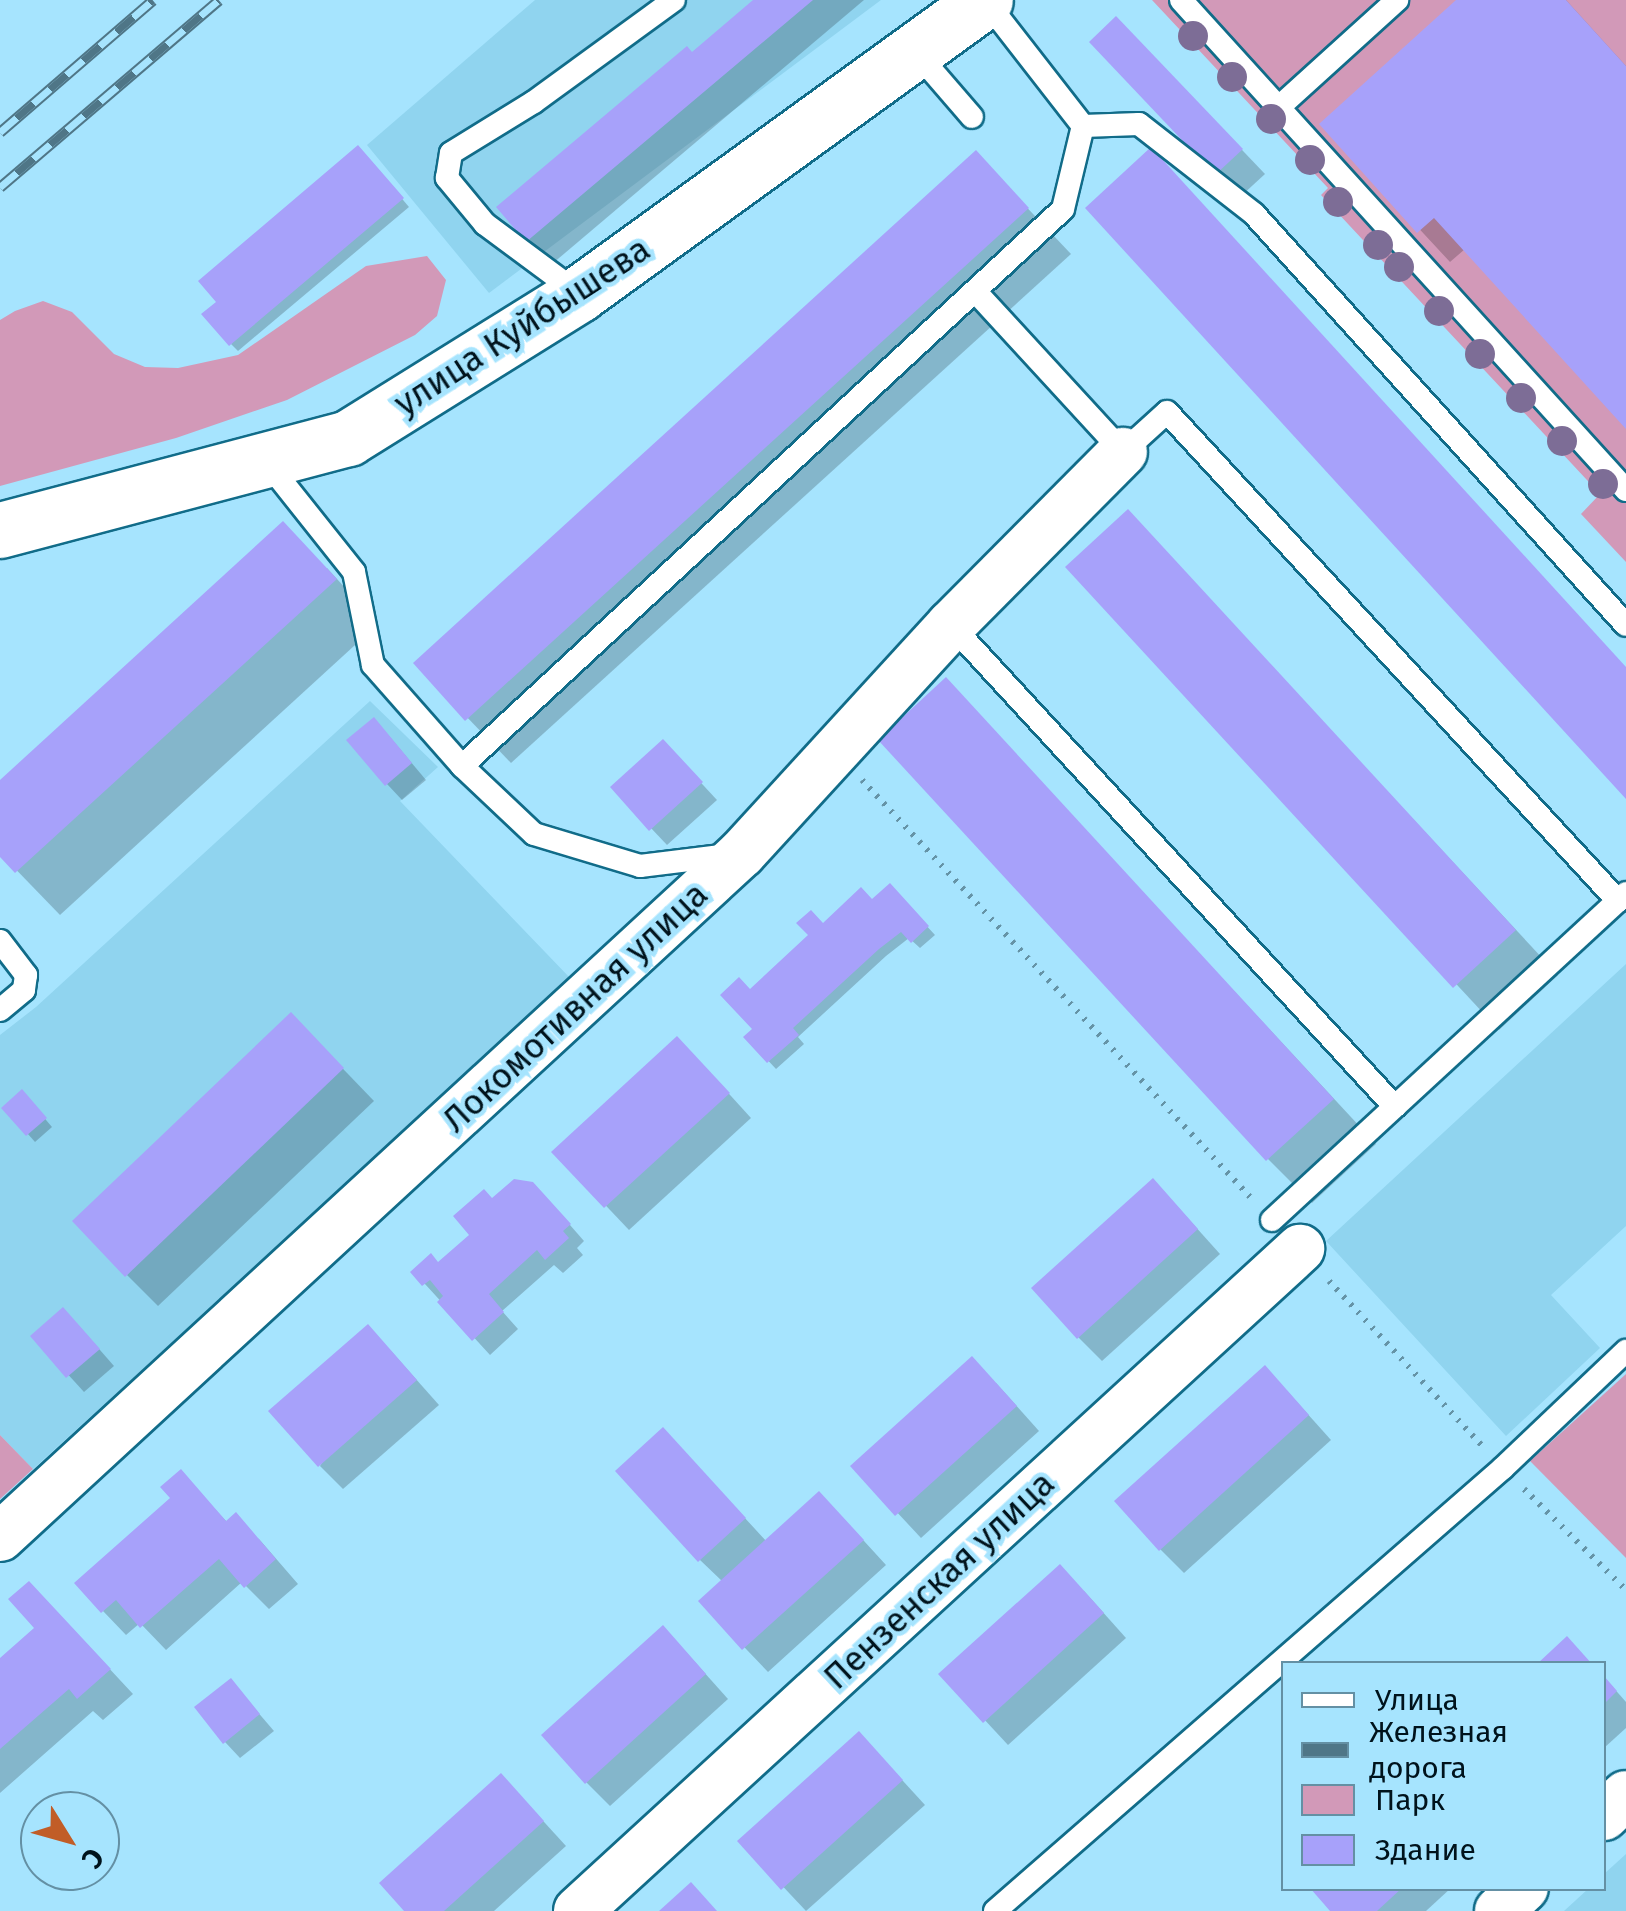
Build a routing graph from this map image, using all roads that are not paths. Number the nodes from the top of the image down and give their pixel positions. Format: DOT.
graph roads {
  1 [pos="674,0"];
  2 [pos="985,0"];
  3 [pos="1181,0"];
  4 [pos="1397,0"];
  5 [pos="915,51"];
  6 [pos="1278,108"];
  7 [pos="972,117"];
  8 [pos="1083,126"];
  9 [pos="976,291"];
  10 [pos="580,294"];
  11 [pos="1124,452"];
  12 [pos="265,460"];
  13 [pos="1626,490"];
  14 [pos="0,530"];
  15 [pos="951,625"];
  16 [pos="1626,626"];
  17 [pos="462,766"];
  18 [pos="742,853"];
  19 [pos="1622,897"];
  20 [pos="0,941"];
  21 [pos="0,1010"];
  22 [pos="1394,1107"];
  23 [pos="1286,1235"];
  24 [pos="1626,1350"];
  25 [pos="0,1537"];
  26 [pos="1282,1661"];
  27 [pos="1281,1662"];
  28 [pos="1626,1795"];
  29 [pos="1606,1814"];
  30 [pos="1521,1891"];
  31 [pos="578,1911"];
  32 [pos="995,1911"];
  33 [pos="1499,1911"];
  1 -- 10 [label="lane"];
  2 -- 5 [label="street, улица Куйбышева"];
  2 -- 8 [label="lane"];
  3 -- 6 [label="lane"];
  4 -- 6 [label="lane"];
  5 -- 7 [label="lane"];
  5 -- 10 [label="street, улица Куйбышева"];
  6 -- 13 [label="lane"];
  8 -- 9 [label="lane"];
  8 -- 16 [label="lane"];
  9 -- 11 [label="lane"];
  9 -- 17 [label="lane"];
  10 -- 12 [label="street, улица Куйбышева"];
  11 -- 15 [label="street, Локомотивная улица"];
  11 -- 19 [label="lane"];
  12 -- 14 [label="street, улица Куйбышева"];
  12 -- 17 [label="lane"];
  15 -- 18 [label="street, Локомотивная улица"];
  15 -- 22 [label="lane"];
  17 -- 18 [label="lane"];
  18 -- 25 [label="street, Локомотивная улица"];
  19 -- 22 [label="lane"];
  20 -- 21 [label="lane"];
  22 -- 23 [label="lane"];
  23 -- 31 [label="street, Пензенская улица"];
  24 -- 26 [label="lane"];
  27 -- 32 [label="lane"];
  28 -- 29 [label="street"];
  30 -- 33 [label="street"];
}
